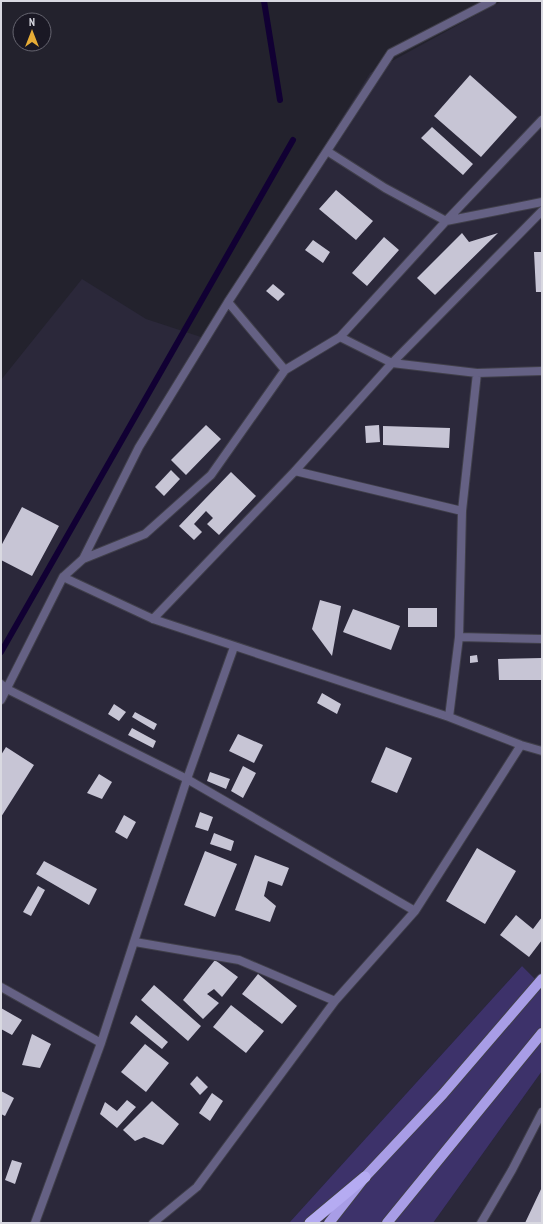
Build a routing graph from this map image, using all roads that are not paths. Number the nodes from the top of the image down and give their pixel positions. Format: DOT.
graph roads {
  1 [pos="492,1"];
  2 [pos="542,120"];
  3 [pos="327,151"];
  4 [pos="542,202"];
  5 [pos="542,211"];
  6 [pos="446,221"];
  7 [pos="228,302"];
  8 [pos="340,337"];
  9 [pos="392,363"];
  10 [pos="285,370"];
  11 [pos="542,372"];
  12 [pos="477,373"];
  13 [pos="295,471"];
  14 [pos="462,511"];
  15 [pos="83,559"];
  16 [pos="63,577"];
  17 [pos="152,619"];
  18 [pos="458,636"];
  19 [pos="542,639"];
  20 [pos="234,647"];
  21 [pos="4,686"];
  22 [pos="1,700"];
  23 [pos="449,717"];
  24 [pos="521,745"];
  25 [pos="542,751"];
  26 [pos="187,779"];
  27 [pos="415,911"];
  28 [pos="135,942"];
  29 [pos="542,979"];
  30 [pos="1,987"];
  31 [pos="335,1001"];
  32 [pos="542,1033"];
  33 [pos="102,1042"];
  34 [pos="542,1112"];
  35 [pos="365,1177"];
  36 [pos="35,1223"];
  37 [pos="153,1223"];
  38 [pos="310,1223"];
  39 [pos="329,1223"];
  40 [pos="387,1223"];
  41 [pos="481,1223"];
  1 -- 3 [label="street"];
  2 -- 6 [label="street"];
  3 -- 6 [label="street"];
  3 -- 7 [label="street"];
  4 -- 6 [label="street"];
  5 -- 9 [label="street"];
  6 -- 8 [label="street"];
  7 -- 10 [label="street"];
  7 -- 15 [label="street"];
  8 -- 9 [label="street"];
  8 -- 10 [label="street"];
  9 -- 12 [label="street"];
  9 -- 13 [label="street"];
  10 -- 15 [label="street"];
  11 -- 12 [label="street"];
  12 -- 14 [label="street"];
  13 -- 14 [label="street"];
  13 -- 17 [label="street"];
  14 -- 18 [label="street"];
  15 -- 16 [label="street"];
  16 -- 17 [label="street"];
  16 -- 21 [label="street"];
  17 -- 20 [label="street"];
  18 -- 19 [label="street"];
  18 -- 23 [label="street"];
  20 -- 23 [label="street"];
  20 -- 26 [label="street"];
  21 -- 22 [label="street"];
  21 -- 26 [label="street"];
  23 -- 24 [label="street"];
  24 -- 25 [label="street"];
  24 -- 27 [label="street"];
  26 -- 27 [label="street"];
  26 -- 28 [label="street"];
  27 -- 31 [label="street"];
  28 -- 31 [label="street"];
  28 -- 33 [label="street"];
  29 -- 35 [label="main road"];
  30 -- 33 [label="street"];
  31 -- 37 [label="street"];
  32 -- 40 [label="main road"];
  33 -- 36 [label="street"];
  34 -- 41 [label="street"];
  35 -- 38 [label="highway"];
  35 -- 39 [label="main road"];
}
